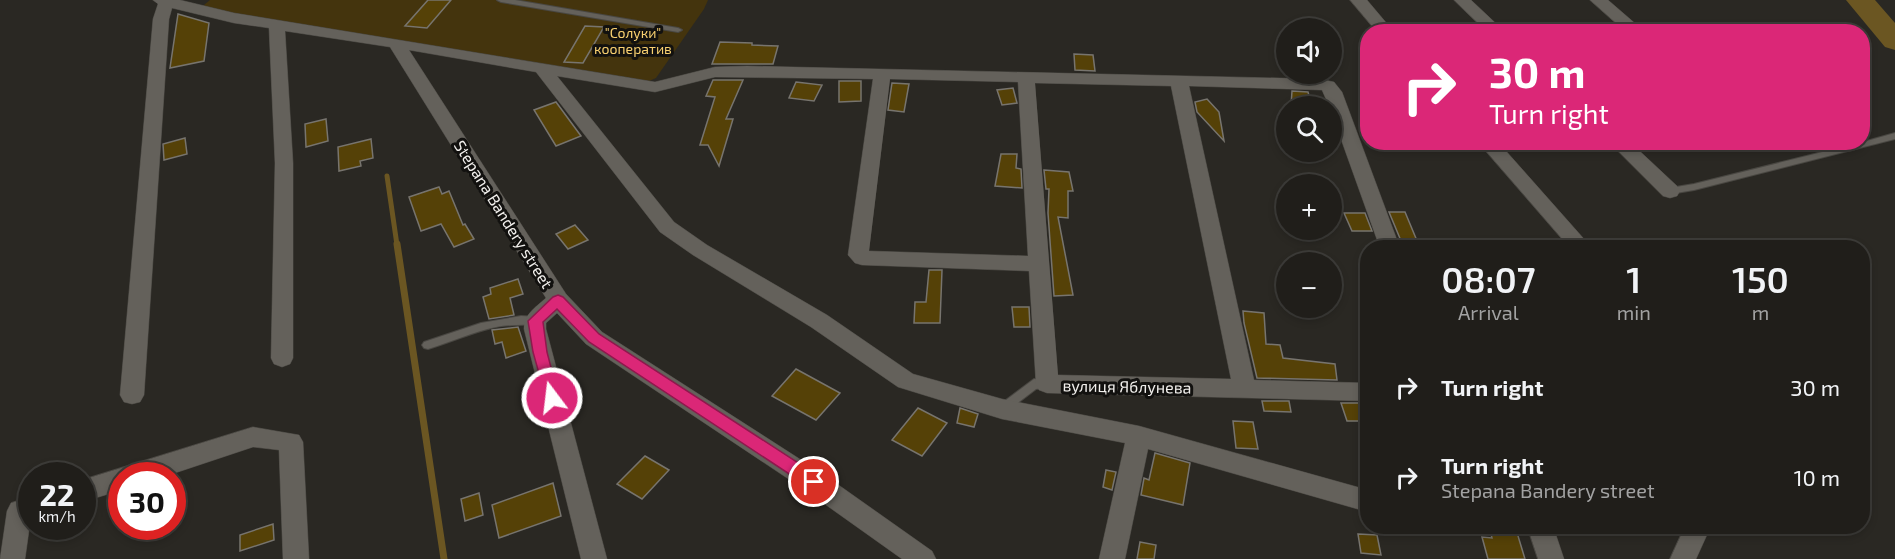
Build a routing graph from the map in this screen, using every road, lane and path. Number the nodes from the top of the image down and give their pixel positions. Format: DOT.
graph roads {
  1 [pos="501,0"];
  2 [pos="1358,0"];
  3 [pos="1462,0"];
  4 [pos="1598,0"];
  5 [pos="163,1"];
  6 [pos="204,5"];
  7 [pos="1379,24"];
  8 [pos="1488,24"];
  9 [pos="1626,24"];
  10 [pos="277,26"];
  11 [pos="678,30"];
  12 [pos="396,43"];
  13 [pos="542,68"];
  14 [pos="882,75"];
  15 [pos="1026,78"];
  16 [pos="1179,81"];
  17 [pos="1895,136"];
  18 [pos="1870,142"];
  19 [pos="1494,150"];
  20 [pos="1626,150"];
  21 [pos="1840,150"];
  22 [pos="1670,191"];
  23 [pos="1387,240"];
  24 [pos="1575,240"];
  25 [pos="1040,264"];
  26 [pos="558,300"];
  27 [pos="535,321"];
  28 [pos="428,345"];
  29 [pos="282,358"];
  30 [pos="1047,384"];
  31 [pos="1244,389"];
  32 [pos="1360,392"];
  33 [pos="132,395"];
  34 [pos="1002,409"];
  35 [pos="1139,436"];
  36 [pos="175,462"];
  37 [pos="1360,499"];
  38 [pos="17,512"];
  39 [pos="1543,534"];
  40 [pos="1694,534"];
  41 [pos="12,559"];
  42 [pos="296,559"];
  43 [pos="594,559"];
  44 [pos="923,559"];
  45 [pos="1112,559"];
  46 [pos="1551,559"];
  47 [pos="1683,559"];
  1 -- 11 [label="lane"];
  2 -- 7 [label="street"];
  3 -- 8 [label="street"];
  4 -- 9 [label="street"];
  5 -- 6 [label="street"];
  5 -- 33 [label="street"];
  6 -- 10 [label="street"];
  10 -- 12 [label="street"];
  10 -- 29 [label="street"];
  12 -- 13 [label="street"];
  12 -- 26 [label="street, Stepana Bandery street"];
  13 -- 14 [label="street"];
  13 -- 34 [label="street"];
  14 -- 15 [label="street"];
  14 -- 25 [label="street"];
  15 -- 16 [label="street"];
  15 -- 25 [label="street, вулиця Яблунева"];
  16 -- 23 [label="street"];
  16 -- 31 [label="street"];
  17 -- 18 [label="lane"];
  19 -- 24 [label="street"];
  20 -- 22 [label="street"];
  21 -- 22 [label="lane"];
  25 -- 30 [label="street, вулиця Яблунева"];
  26 -- 27 [label="street"];
  26 -- 44 [label="street, Stepana Bandery street"];
  27 -- 28 [label="lane"];
  27 -- 43 [label="street"];
  30 -- 31 [label="street, вулиця Яблунева"];
  30 -- 34 [label="lane"];
  31 -- 32 [label="street, вулиця Яблунева"];
  34 -- 35 [label="street"];
  35 -- 37 [label="street"];
  35 -- 45 [label="street"];
  36 -- 42 [label="street"];
  38 -- 41 [label="street"];
  39 -- 46 [label="street"];
  40 -- 47 [label="street"];
}
